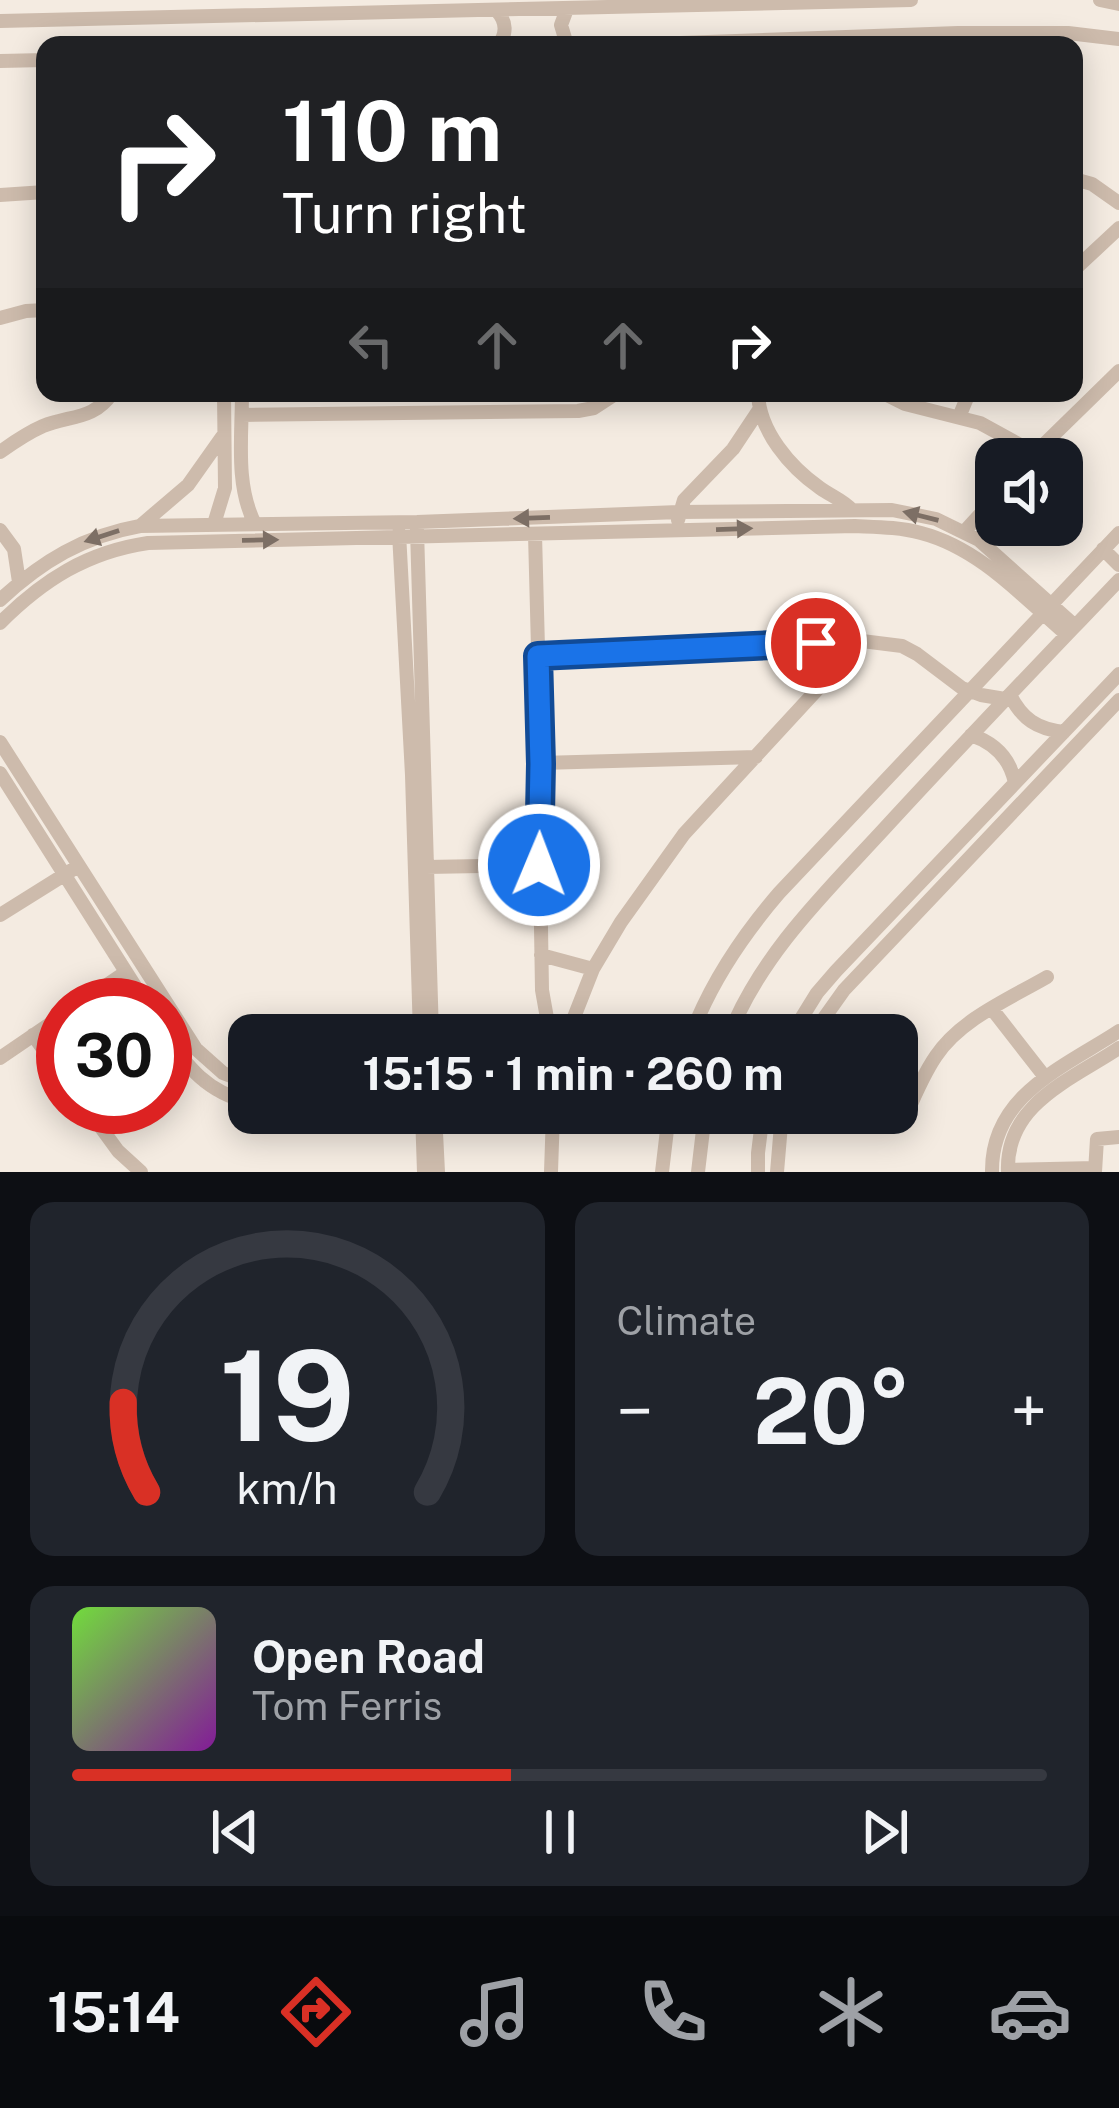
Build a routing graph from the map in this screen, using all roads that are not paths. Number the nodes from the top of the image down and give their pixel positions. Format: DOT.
graph roads {
  1 [pos="813,0"];
  2 [pos="911,0"];
  3 [pos="1100,0"];
  4 [pos="1119,4"];
  5 [pos="376,7"];
  6 [pos="567,9"];
  7 [pos="497,11"];
  8 [pos="0,21"];
  9 [pos="502,36"];
  10 [pos="564,36"];
  11 [pos="946,36"];
  12 [pos="1119,39"];
  13 [pos="36,60"];
  14 [pos="0,61"];
  15 [pos="1083,182"];
  16 [pos="36,193"];
  17 [pos="0,195"];
  18 [pos="1119,203"];
  19 [pos="1119,228"];
  20 [pos="1083,262"];
  21 [pos="36,310"];
  22 [pos="0,318"];
  23 [pos="1119,371"];
  24 [pos="107,402"];
  25 [pos="224,402"];
  26 [pos="242,402"];
  27 [pos="351,402"];
  28 [pos="603,402"];
  29 [pos="758,402"];
  30 [pos="901,402"];
  31 [pos="965,402"];
  32 [pos="758,410"];
  33 [pos="352,414"];
  34 [pos="242,415"];
  35 [pos="959,417"];
  36 [pos="1004,438"];
  37 [pos="1050,438"];
  38 [pos="225,439"];
  39 [pos="242,444"];
  40 [pos="0,452"];
  41 [pos="679,512"];
  42 [pos="854,518"];
  43 [pos="975,520"];
  44 [pos="214,524"];
  45 [pos="255,524"];
  46 [pos="140,526"];
  47 [pos="417,529"];
  48 [pos="0,530"];
  49 [pos="399,530"];
  50 [pos="679,531"];
  51 [pos="965,531"];
  52 [pos="1119,532"];
  53 [pos="536,534"];
  54 [pos="14,549"];
  55 [pos="1102,550"];
  56 [pos="48,560"];
  57 [pos="1119,565"];
  58 [pos="1119,580"];
  59 [pos="19,582"];
  60 [pos="0,600"];
  61 [pos="1046,608"];
  62 [pos="0,623"];
  63 [pos="1070,630"];
  64 [pos="862,641"];
  65 [pos="538,656"];
  66 [pos="1119,674"];
  67 [pos="941,675"];
  68 [pos="969,692"];
  69 [pos="1007,697"];
  70 [pos="1119,700"];
  71 [pos="958,704"];
  72 [pos="1064,732"];
  73 [pos="973,733"];
  74 [pos="0,742"];
  75 [pos="756,758"];
  76 [pos="541,764"];
  77 [pos="0,772"];
  78 [pos="1015,783"];
  79 [pos="839,829"];
  80 [pos="863,852"];
  81 [pos="539,865"];
  82 [pos="78,866"];
  83 [pos="426,867"];
  84 [pos="64,874"];
  85 [pos="0,915"];
  86 [pos="542,955"];
  87 [pos="593,969"];
  88 [pos="126,972"];
  89 [pos="1046,977"];
  90 [pos="117,978"];
  91 [pos="130,978"];
  92 [pos="992,1009"];
  93 [pos="419,1014"];
  94 [pos="431,1014"];
  95 [pos="546,1014"];
  96 [pos="575,1014"];
  97 [pos="701,1014"];
  98 [pos="740,1014"];
  99 [pos="804,1014"];
  100 [pos="827,1014"];
  101 [pos="1119,1031"];
  102 [pos="36,1033"];
  103 [pos="33,1035"];
  104 [pos="36,1039"];
  105 [pos="1119,1048"];
  106 [pos="0,1058"];
  107 [pos="1091,1058"];
  108 [pos="192,1070"];
  109 [pos="228,1075"];
  110 [pos="1045,1077"];
  111 [pos="918,1090"];
  112 [pos="228,1095"];
  113 [pos="106,1134"];
  114 [pos="423,1134"];
  115 [pos="436,1134"];
  116 [pos="552,1134"];
  117 [pos="667,1134"];
  118 [pos="703,1134"];
  119 [pos="760,1134"];
  120 [pos="780,1134"];
  121 [pos="1119,1137"];
  122 [pos="1096,1170"];
  123 [pos="1008,1171"];
  124 [pos="141,1172"];
  125 [pos="424,1172"];
  126 [pos="438,1172"];
  127 [pos="551,1172"];
  128 [pos="662,1172"];
  129 [pos="698,1172"];
  130 [pos="758,1172"];
  131 [pos="777,1172"];
  132 [pos="992,1172"];
  1 -- 2 [label="street"];
  1 -- 6 [label="street"];
  3 -- 4 [label="street"];
  5 -- 7 [label="street"];
  5 -- 8 [label="street"];
  6 -- 7 [label="street"];
  6 -- 10 [label="street"];
  7 -- 9 [label="street"];
  11 -- 12 [label="street"];
  13 -- 14 [label="street"];
  15 -- 18 [label="street"];
  16 -- 17 [label="street"];
  19 -- 20 [label="street"];
  21 -- 22 [label="street"];
  23 -- 37 [label="street"];
  24 -- 40 [label="street"];
  25 -- 38 [label="street"];
  26 -- 34 [label="street"];
  27 -- 33 [label="street"];
  28 -- 33 [label="street"];
  29 -- 32 [label="street"];
  30 -- 35 [label="street"];
  31 -- 35 [label="street"];
  32 -- 41 [label="street"];
  32 -- 42 [label="street"];
  33 -- 34 [label="street"];
  34 -- 39 [label="street"];
  35 -- 36 [label="street"];
  38 -- 39 [label="street"];
  38 -- 44 [label="street"];
  38 -- 46 [label="street"];
  39 -- 45 [label="street"];
  41 -- 42 [label="street"];
  41 -- 47 [label="street, one-way"];
  41 -- 50 [label="street"];
  50 -- 42 [label="street, one-way"];
  51 -- 42 [label="street, one-way"];
  42 -- 61 [label="street"];
  43 -- 51 [label="street"];
  44 -- 45 [label="street"];
  44 -- 46 [label="street"];
  45 -- 49 [label="street"];
  46 -- 56 [label="street, one-way"];
  47 -- 49 [label="street"];
  47 -- 53 [label="street"];
  47 -- 83 [label="street"];
  48 -- 54 [label="street"];
  62 -- 49 [label="street, one-way"];
  49 -- 93 [label="street"];
  50 -- 53 [label="street"];
  51 -- 61 [label="street"];
  52 -- 55 [label="street"];
  53 -- 65 [label="street"];
  54 -- 56 [label="street"];
  54 -- 59 [label="street"];
  55 -- 57 [label="street"];
  55 -- 61 [label="street"];
  56 -- 59 [label="street"];
  58 -- 63 [label="street"];
  59 -- 60 [label="street"];
  61 -- 63 [label="street"];
  61 -- 68 [label="street"];
  63 -- 69 [label="street"];
  64 -- 65 [label="street"];
  64 -- 67 [label="street"];
  64 -- 75 [label="street"];
  65 -- 76 [label="street"];
  66 -- 72 [label="street"];
  67 -- 68 [label="street"];
  67 -- 71 [label="street"];
  68 -- 69 [label="street"];
  68 -- 71 [label="street"];
  69 -- 72 [label="street"];
  69 -- 73 [label="street"];
  70 -- 100 [label="street"];
  71 -- 73 [label="street"];
  71 -- 79 [label="street"];
  72 -- 78 [label="street"];
  73 -- 78 [label="street"];
  73 -- 80 [label="street"];
  74 -- 82 [label="street"];
  75 -- 76 [label="street"];
  75 -- 87 [label="street"];
  76 -- 81 [label="street"];
  77 -- 84 [label="street"];
  78 -- 99 [label="street"];
  79 -- 80 [label="street"];
  79 -- 97 [label="street"];
  80 -- 98 [label="street"];
  81 -- 83 [label="street"];
  81 -- 86 [label="street"];
  82 -- 84 [label="street"];
  82 -- 109 [label="street"];
  83 -- 94 [label="street"];
  84 -- 85 [label="street"];
  84 -- 88 [label="street"];
  86 -- 87 [label="street"];
  86 -- 95 [label="street"];
  87 -- 96 [label="street"];
  88 -- 90 [label="street"];
  88 -- 91 [label="street"];
  89 -- 92 [label="street"];
  92 -- 110 [label="street"];
  92 -- 111 [label="street"];
  101 -- 107 [label="street"];
  102 -- 103 [label="street"];
  103 -- 104 [label="street"];
  103 -- 106 [label="street"];
  105 -- 107 [label="street"];
  107 -- 110 [label="street"];
  107 -- 123 [label="street"];
  108 -- 112 [label="street"];
  110 -- 132 [label="street"];
  113 -- 124 [label="street"];
  114 -- 125 [label="street"];
  115 -- 126 [label="street"];
  116 -- 127 [label="street"];
  117 -- 128 [label="street"];
  118 -- 129 [label="street"];
  119 -- 130 [label="street"];
  120 -- 131 [label="street"];
  121 -- 122 [label="street"];
  122 -- 123 [label="street"];
}
